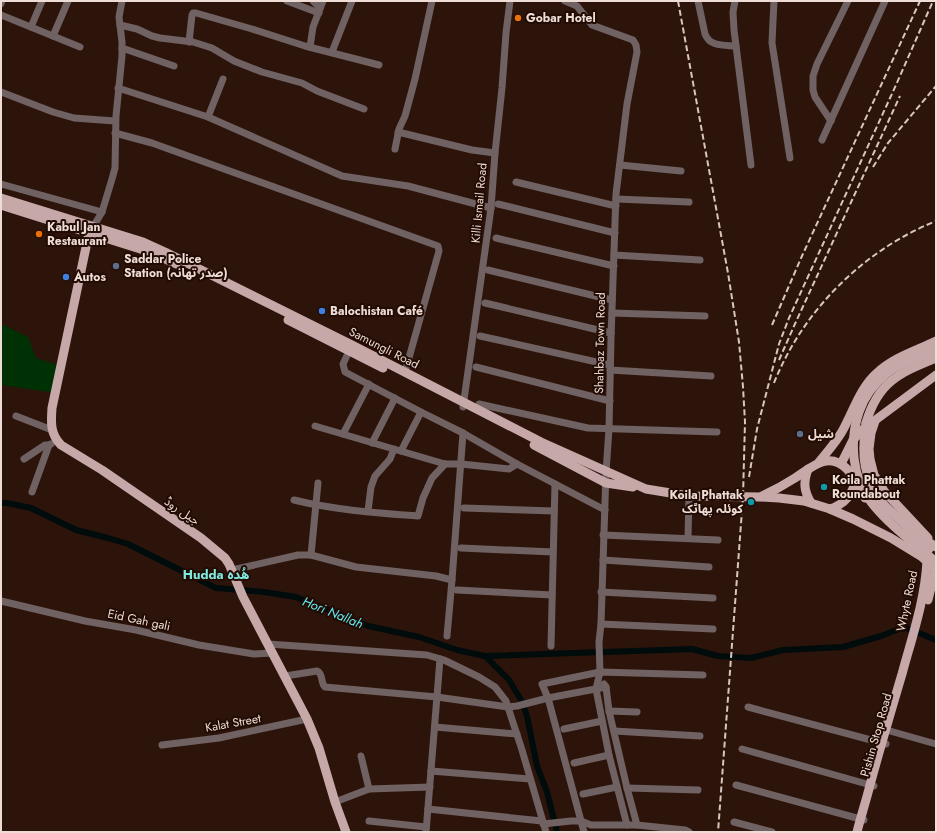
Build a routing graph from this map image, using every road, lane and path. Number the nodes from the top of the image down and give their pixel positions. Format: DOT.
graph roads {
  1 [pos="42,1"];
  2 [pos="68,1"];
  3 [pos="122,1"];
  4 [pos="288,1"];
  5 [pos="313,1"];
  6 [pos="323,1"];
  7 [pos="352,1"];
  8 [pos="432,1"];
  9 [pos="510,1"];
  10 [pos="565,1"];
  11 [pos="698,1"];
  12 [pos="735,1"];
  13 [pos="774,1"];
  14 [pos="848,1"];
  15 [pos="885,1"];
  16 [pos="320,10"];
  17 [pos="1,15"];
  18 [pos="120,25"];
  19 [pos="31,27"];
  20 [pos="53,36"];
  21 [pos="189,42"];
  22 [pos="736,46"];
  23 [pos="80,47"];
  24 [pos="310,47"];
  25 [pos="122,48"];
  26 [pos="332,52"];
  27 [pos="379,65"];
  28 [pos="174,66"];
  29 [pos="223,79"];
  30 [pos="118,88"];
  31 [pos="1,92"];
  32 [pos="364,109"];
  33 [pos="208,117"];
  34 [pos="115,121"];
  35 [pos="831,121"];
  36 [pos="398,132"];
  37 [pos="115,133"];
  38 [pos="822,140"];
  39 [pos="395,149"];
  40 [pos="495,153"];
  41 [pos="790,158"];
  42 [pos="620,165"];
  43 [pos="751,165"];
  44 [pos="681,171"];
  45 [pos="516,182"];
  46 [pos="1,184"];
  47 [pos="1,198"];
  48 [pos="616,202"];
  49 [pos="689,202"];
  50 [pos="1,205"];
  51 [pos="495,206"];
  52 [pos="102,212"];
  53 [pos="91,230"];
  54 [pos="615,233"];
  55 [pos="496,238"];
  56 [pos="614,255"];
  57 [pos="700,260"];
  58 [pos="614,266"];
  59 [pos="488,270"];
  60 [pos="612,300"];
  61 [pos="485,303"];
  62 [pos="612,313"];
  63 [pos="705,316"];
  64 [pos="611,333"];
  65 [pos="480,336"];
  66 [pos="936,341"];
  67 [pos="351,348"];
  68 [pos="936,349"];
  69 [pos="936,358"];
  70 [pos="476,367"];
  71 [pos="610,368"];
  72 [pos="405,372"];
  73 [pos="936,375"];
  74 [pos="711,376"];
  75 [pos="369,384"];
  76 [pos="395,398"];
  77 [pos="610,401"];
  78 [pos="479,404"];
  79 [pos="463,405"];
  80 [pos="421,412"];
  81 [pos="16,416"];
  82 [pos="875,421"];
  83 [pos="315,426"];
  84 [pos="609,429"];
  85 [pos="52,430"];
  86 [pos="717,432"];
  87 [pos="463,433"];
  88 [pos="343,434"];
  89 [pos="53,443"];
  90 [pos="372,443"];
  91 [pos="398,450"];
  92 [pos="24,458"];
  93 [pos="819,462"];
  94 [pos="445,464"];
  95 [pos="461,464"];
  96 [pos="517,464"];
  97 [pos="841,464"];
  98 [pos="808,469"];
  99 [pos="606,472"];
  100 [pos="318,483"];
  101 [pos="606,483"];
  102 [pos="854,483"];
  103 [pos="555,484"];
  104 [pos="646,489"];
  105 [pos="32,492"];
  106 [pos="689,496"];
  107 [pos="760,497"];
  108 [pos="294,500"];
  109 [pos="811,503"];
  110 [pos="316,505"];
  111 [pos="464,508"];
  112 [pos="604,510"];
  113 [pos="830,510"];
  114 [pos="368,511"];
  115 [pos="554,511"];
  116 [pos="603,536"];
  117 [pos="688,538"];
  118 [pos="718,540"];
  119 [pos="936,547"];
  120 [pos="462,548"];
  121 [pos="553,552"];
  122 [pos="311,555"];
  123 [pos="936,555"];
  124 [pos="603,560"];
  125 [pos="931,561"];
  126 [pos="709,567"];
  127 [pos="936,569"];
  128 [pos="232,570"];
  129 [pos="452,580"];
  130 [pos="457,590"];
  131 [pos="602,592"];
  132 [pos="552,595"];
  133 [pos="932,597"];
  134 [pos="712,598"];
  135 [pos="1,601"];
  136 [pos="600,624"];
  137 [pos="713,629"];
  138 [pos="447,636"];
  139 [pos="268,644"];
  140 [pos="912,645"];
  141 [pos="551,646"];
  142 [pos="273,653"];
  143 [pos="440,659"];
  144 [pos="600,674"];
  145 [pos="703,675"];
  146 [pos="285,676"];
  147 [pos="606,687"];
  148 [pos="596,688"];
  149 [pos="438,697"];
  150 [pos="548,698"];
  151 [pos="508,707"];
  152 [pos="748,707"];
  153 [pos="609,711"];
  154 [pos="637,712"];
  155 [pos="307,719"];
  156 [pos="602,721"];
  157 [pos="435,727"];
  158 [pos="564,729"];
  159 [pos="614,731"];
  160 [pos="890,731"];
  161 [pos="517,734"];
  162 [pos="700,736"];
  163 [pos="884,744"];
  164 [pos="936,744"];
  165 [pos="162,745"];
  166 [pos="742,749"];
  167 [pos="609,755"];
  168 [pos="361,756"];
  169 [pos="574,763"];
  170 [pos="431,771"];
  171 [pos="530,779"];
  172 [pos="736,785"];
  173 [pos="872,786"];
  174 [pos="430,787"];
  175 [pos="617,787"];
  176 [pos="627,788"];
  177 [pos="369,789"];
  178 [pos="698,790"];
  179 [pos="583,794"];
  180 [pos="335,802"];
  181 [pos="428,809"];
  182 [pos="862,820"];
  183 [pos="369,821"];
  184 [pos="581,821"];
  185 [pos="734,822"];
  186 [pos="545,823"];
  187 [pos="627,825"];
  188 [pos="637,825"];
  189 [pos="426,829"];
  190 [pos="659,830"];
  191 [pos="346,832"];
  192 [pos="546,832"];
  193 [pos="584,832"];
  194 [pos="689,832"];
  195 [pos="772,832"];
  196 [pos="857,832"];
  197 [pos="861,832"];
  1 -- 19 [label="street"];
  2 -- 20 [label="street"];
  3 -- 18 [label="street"];
  4 -- 16 [label="street"];
  5 -- 16 [label="street"];
  6 -- 16 [label="street"];
  7 -- 26 [label="street"];
  8 -- 36 [label="street"];
  9 -- 40 [label="street, Killi Ismail Road"];
  10 -- 42 [label="street, Shahbaz Town Road"];
  11 -- 22 [label="street"];
  12 -- 22 [label="street"];
  13 -- 41 [label="street"];
  14 -- 35 [label="street"];
  15 -- 35 [label="street"];
  16 -- 24 [label="street"];
  17 -- 19 [label="street"];
  18 -- 21 [label="street"];
  18 -- 25 [label="street"];
  19 -- 20 [label="street"];
  20 -- 23 [label="street"];
  21 -- 24 [label="street"];
  21 -- 32 [label="street"];
  22 -- 43 [label="street"];
  24 -- 26 [label="street"];
  25 -- 28 [label="street"];
  25 -- 30 [label="street"];
  26 -- 27 [label="street"];
  29 -- 33 [label="street"];
  30 -- 33 [label="street"];
  30 -- 34 [label="street"];
  31 -- 34 [label="street"];
  33 -- 51 [label="street"];
  34 -- 37 [label="street"];
  35 -- 38 [label="street"];
  36 -- 39 [label="street"];
  36 -- 40 [label="street"];
  37 -- 52 [label="street"];
  37 -- 72 [label="street"];
  40 -- 51 [label="street, Killi Ismail Road"];
  42 -- 44 [label="street"];
  42 -- 48 [label="street, Shahbaz Town Road"];
  45 -- 48 [label="street"];
  46 -- 52 [label="street"];
  47 -- 53 [label="main road, Samungli Road"];
  48 -- 49 [label="street"];
  48 -- 54 [label="street, Shahbaz Town Road"];
  50 -- 53 [label="main road, Samungli Road"];
  51 -- 54 [label="street"];
  51 -- 79 [label="street, Killi Ismail Road"];
  52 -- 53 [label="street"];
  53 -- 67 [label="main road, Samungli Road"];
  53 -- 85 [label="main road"];
  54 -- 56 [label="street, Shahbaz Town Road"];
  55 -- 58 [label="street"];
  56 -- 57 [label="street"];
  56 -- 58 [label="street, Shahbaz Town Road"];
  58 -- 60 [label="street, Shahbaz Town Road"];
  59 -- 60 [label="street"];
  60 -- 62 [label="street, Shahbaz Town Road"];
  61 -- 64 [label="street"];
  62 -- 63 [label="street"];
  62 -- 64 [label="street, Shahbaz Town Road"];
  64 -- 71 [label="street, Shahbaz Town Road"];
  65 -- 71 [label="street"];
  66 -- 93 [label="main road, Samungli Road"];
  67 -- 72 [label="main road, Samungli Road"];
  67 -- 75 [label="street"];
  67 -- 79 [label="main road, Samungli Road"];
  68 -- 125 [label="main road, bridge"];
  69 -- 123 [label="main road, bridge"];
  70 -- 77 [label="street"];
  71 -- 74 [label="street"];
  71 -- 77 [label="street, Shahbaz Town Road"];
  72 -- 79 [label="main road, Samungli Road"];
  73 -- 82 [label="main road"];
  75 -- 76 [label="street"];
  75 -- 88 [label="street"];
  76 -- 80 [label="street"];
  76 -- 90 [label="street"];
  77 -- 84 [label="street, Shahbaz Town Road"];
  78 -- 84 [label="street"];
  79 -- 99 [label="main road, Samungli Road"];
  79 -- 101 [label="main road"];
  80 -- 87 [label="street"];
  80 -- 91 [label="street"];
  81 -- 85 [label="street"];
  82 -- 97 [label="main road"];
  82 -- 119 [label="main road"];
  83 -- 88 [label="street"];
  84 -- 86 [label="street"];
  84 -- 99 [label="street, Shahbaz Town Road"];
  85 -- 89 [label="main road"];
  87 -- 95 [label="street"];
  87 -- 96 [label="street"];
  88 -- 90 [label="street"];
  89 -- 92 [label="street"];
  89 -- 105 [label="street"];
  89 -- 128 [label="main road, جیل روڈ"];
  90 -- 91 [label="street"];
  91 -- 94 [label="street"];
  91 -- 114 [label="street"];
  93 -- 97 [label="main road"];
  93 -- 98 [label="main road, Samungli Road"];
  94 -- 95 [label="street"];
  94 -- 114 [label="street"];
  95 -- 96 [label="street"];
  95 -- 129 [label="street"];
  96 -- 103 [label="street"];
  97 -- 102 [label="main road"];
  98 -- 107 [label="main road, Samungli Road"];
  98 -- 109 [label="main road"];
  99 -- 101 [label="street, Shahbaz Town Road"];
  99 -- 104 [label="main road, Samungli Road"];
  100 -- 110 [label="street"];
  101 -- 104 [label="main road"];
  101 -- 112 [label="street, Shahbaz Town Road"];
  102 -- 113 [label="main road"];
  102 -- 119 [label="main road"];
  103 -- 112 [label="street"];
  103 -- 115 [label="street"];
  104 -- 106 [label="main road, Samungli Road"];
  106 -- 107 [label="main road, Samungli Road"];
  106 -- 117 [label="street"];
  107 -- 109 [label="main road, Samungli Road"];
  108 -- 110 [label="street"];
  109 -- 113 [label="main road, Samungli Road"];
  110 -- 114 [label="street"];
  110 -- 122 [label="street"];
  111 -- 115 [label="street"];
  112 -- 116 [label="street, Shahbaz Town Road"];
  113 -- 125 [label="main road, Samungli Road"];
  115 -- 121 [label="street"];
  116 -- 117 [label="street"];
  116 -- 124 [label="street, Shahbaz Town Road"];
  117 -- 118 [label="street"];
  120 -- 121 [label="street"];
  121 -- 132 [label="street"];
  122 -- 128 [label="street"];
  122 -- 129 [label="street"];
  124 -- 126 [label="street"];
  124 -- 131 [label="street, Shahbaz Town Road"];
  125 -- 127 [label="main road, Samungli Road"];
  125 -- 140 [label="main road, Whyte Road"];
  127 -- 133 [label="main road, Whyte Road"];
  128 -- 139 [label="main road, جیل روڈ"];
  129 -- 138 [label="street"];
  130 -- 132 [label="street"];
  131 -- 134 [label="street"];
  131 -- 136 [label="street, Shahbaz Town Road"];
  132 -- 141 [label="street"];
  133 -- 140 [label="main road, Whyte Road"];
  135 -- 142 [label="street, Eid Gah gali"];
  136 -- 137 [label="street"];
  136 -- 144 [label="street, Shahbaz Town Road"];
  139 -- 142 [label="main road, جیل روڈ"];
  139 -- 143 [label="street"];
  140 -- 160 [label="main road, Pishin Stop Road"];
  140 -- 163 [label="main road, Pishin Stop Road"];
  142 -- 146 [label="main road, جیل روڈ"];
  143 -- 149 [label="street"];
  143 -- 151 [label="street"];
  144 -- 145 [label="street"];
  144 -- 147 [label="street"];
  144 -- 148 [label="street"];
  144 -- 150 [label="street"];
  146 -- 149 [label="street"];
  146 -- 155 [label="main road, جیل روڈ"];
  147 -- 148 [label="street"];
  147 -- 153 [label="street"];
  148 -- 150 [label="street"];
  148 -- 156 [label="street"];
  149 -- 151 [label="street"];
  149 -- 157 [label="street"];
  150 -- 151 [label="street"];
  150 -- 184 [label="street"];
  151 -- 161 [label="street"];
  152 -- 163 [label="street"];
  153 -- 154 [label="street"];
  153 -- 159 [label="street"];
  155 -- 165 [label="street, Kalat Street"];
  155 -- 180 [label="main road, جیل روڈ"];
  156 -- 158 [label="street"];
  156 -- 167 [label="street"];
  157 -- 161 [label="street"];
  157 -- 170 [label="street"];
  159 -- 162 [label="street"];
  159 -- 176 [label="street"];
  160 -- 163 [label="main road, Pishin Stop Road"];
  160 -- 164 [label="street"];
  161 -- 171 [label="street"];
  163 -- 173 [label="main road, Pishin Stop Road"];
  166 -- 173 [label="street"];
  167 -- 169 [label="street"];
  167 -- 175 [label="street"];
  168 -- 177 [label="street"];
  170 -- 171 [label="street"];
  170 -- 174 [label="street"];
  171 -- 186 [label="street"];
  172 -- 182 [label="street"];
  173 -- 182 [label="main road, Pishin Stop Road"];
  174 -- 177 [label="street"];
  174 -- 181 [label="street"];
  175 -- 179 [label="street"];
  175 -- 187 [label="street"];
  176 -- 178 [label="street"];
  176 -- 188 [label="street"];
  177 -- 180 [label="street"];
  180 -- 191 [label="main road, جیل روڈ"];
  181 -- 186 [label="street"];
  181 -- 189 [label="street"];
  182 -- 196 [label="main road, Pishin Stop Road"];
  182 -- 197 [label="main road, Pishin Stop Road"];
  183 -- 189 [label="street"];
  184 -- 186 [label="street"];
  184 -- 187 [label="street"];
  184 -- 193 [label="street"];
  185 -- 195 [label="street"];
  186 -- 192 [label="street"];
  187 -- 188 [label="street"];
  188 -- 190 [label="street"];
  190 -- 194 [label="street"];
}
